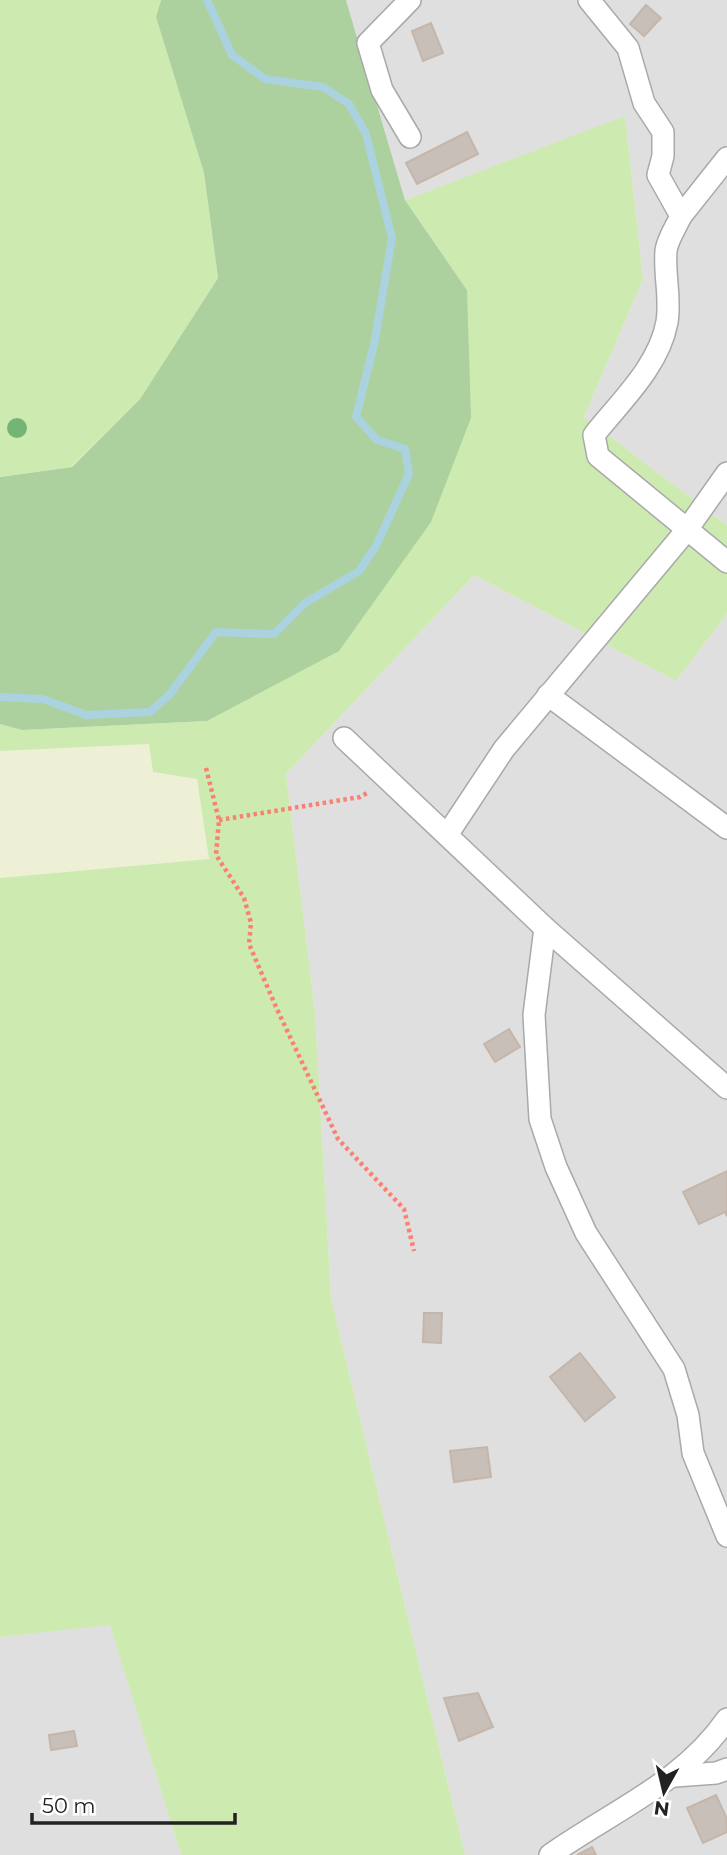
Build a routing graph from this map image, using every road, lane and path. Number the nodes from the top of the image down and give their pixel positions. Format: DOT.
graph roads {
  1 [pos="410,0"];
  2 [pos="589,0"];
  3 [pos="411,137"];
  4 [pos="727,158"];
  5 [pos="681,216"];
  6 [pos="727,473"];
  7 [pos="686,531"];
  8 [pos="727,562"];
  9 [pos="548,695"];
  10 [pos="344,738"];
  11 [pos="206,768"];
  12 [pos="391,781"];
  13 [pos="219,820"];
  14 [pos="727,828"];
  15 [pos="447,835"];
  16 [pos="545,928"];
  17 [pos="727,1088"];
  18 [pos="414,1251"];
  19 [pos="727,1536"];
  20 [pos="727,1719"];
  21 [pos="727,1769"];
  22 [pos="675,1776"];
  23 [pos="550,1855"];
  1 -- 3 [label="street"];
  2 -- 5 [label="street"];
  4 -- 5 [label="street"];
  5 -- 7 [label="street"];
  6 -- 7 [label="street"];
  7 -- 8 [label="street"];
  7 -- 9 [label="street"];
  9 -- 14 [label="street"];
  9 -- 15 [label="street"];
  10 -- 12 [label="street"];
  11 -- 13 [label="path"];
  12 -- 13 [label="path"];
  12 -- 15 [label="street"];
  13 -- 18 [label="path"];
  15 -- 16 [label="street"];
  16 -- 17 [label="street"];
  16 -- 19 [label="street"];
  20 -- 22 [label="street"];
  21 -- 22 [label="street"];
  22 -- 23 [label="street"];
}
